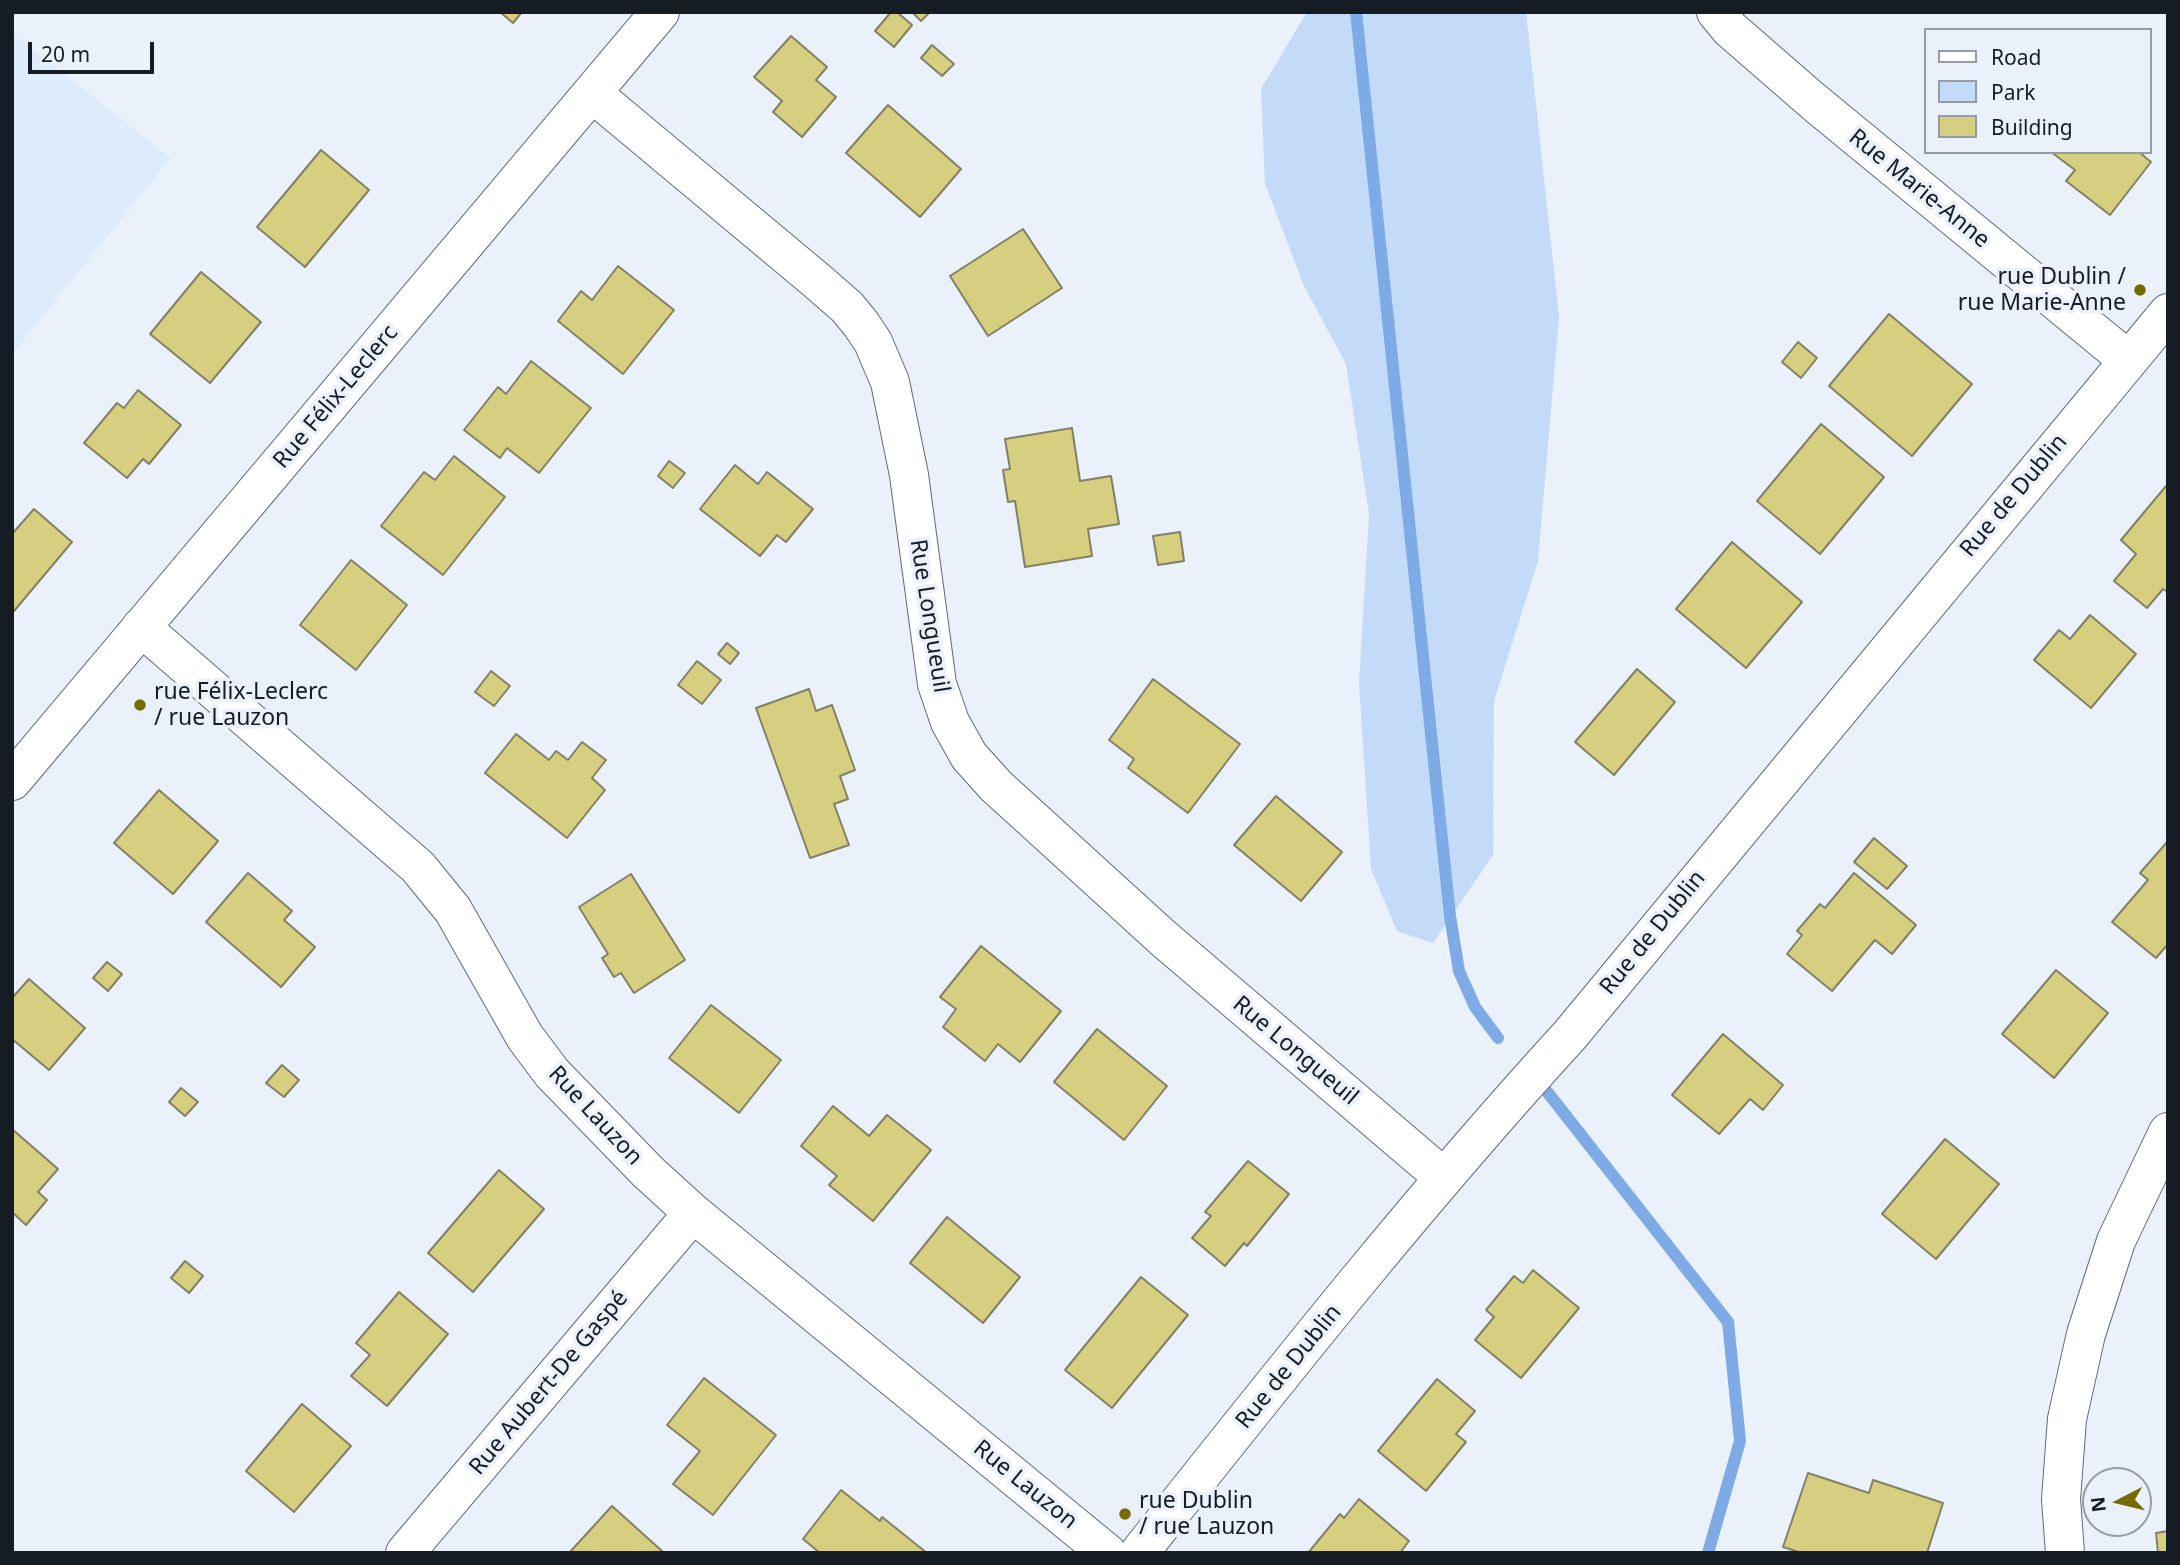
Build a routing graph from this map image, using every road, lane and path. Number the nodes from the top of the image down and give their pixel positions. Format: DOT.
graph roads {
  1 [pos="660,12"];
  2 [pos="1716,12"];
  3 [pos="592,93"];
  4 [pos="2168,313"];
  5 [pos="2128,360"];
  6 [pos="141,628"];
  7 [pos="12,781"];
  8 [pos="2168,1132"];
  9 [pos="1443,1177"];
  10 [pos="693,1213"];
  11 [pos="405,1553"];
  12 [pos="1107,1553"];
  13 [pos="1139,1553"];
  14 [pos="2064,1553"];
  1 -- 3 [label="street, Rue Félix-Leclerc"];
  2 -- 5 [label="street, Rue Marie-Anne"];
  3 -- 6 [label="street, Rue Félix-Leclerc"];
  3 -- 9 [label="street, Rue Longueuil"];
  4 -- 5 [label="street, Rue de Dublin"];
  5 -- 9 [label="street, Rue de Dublin"];
  6 -- 7 [label="street, Rue Félix-Leclerc"];
  6 -- 10 [label="street, Rue Lauzon"];
  8 -- 14 [label="street"];
  9 -- 13 [label="street, Rue de Dublin"];
  10 -- 11 [label="street, Rue Aubert-De Gaspé"];
  10 -- 12 [label="street, Rue Lauzon"];
}
